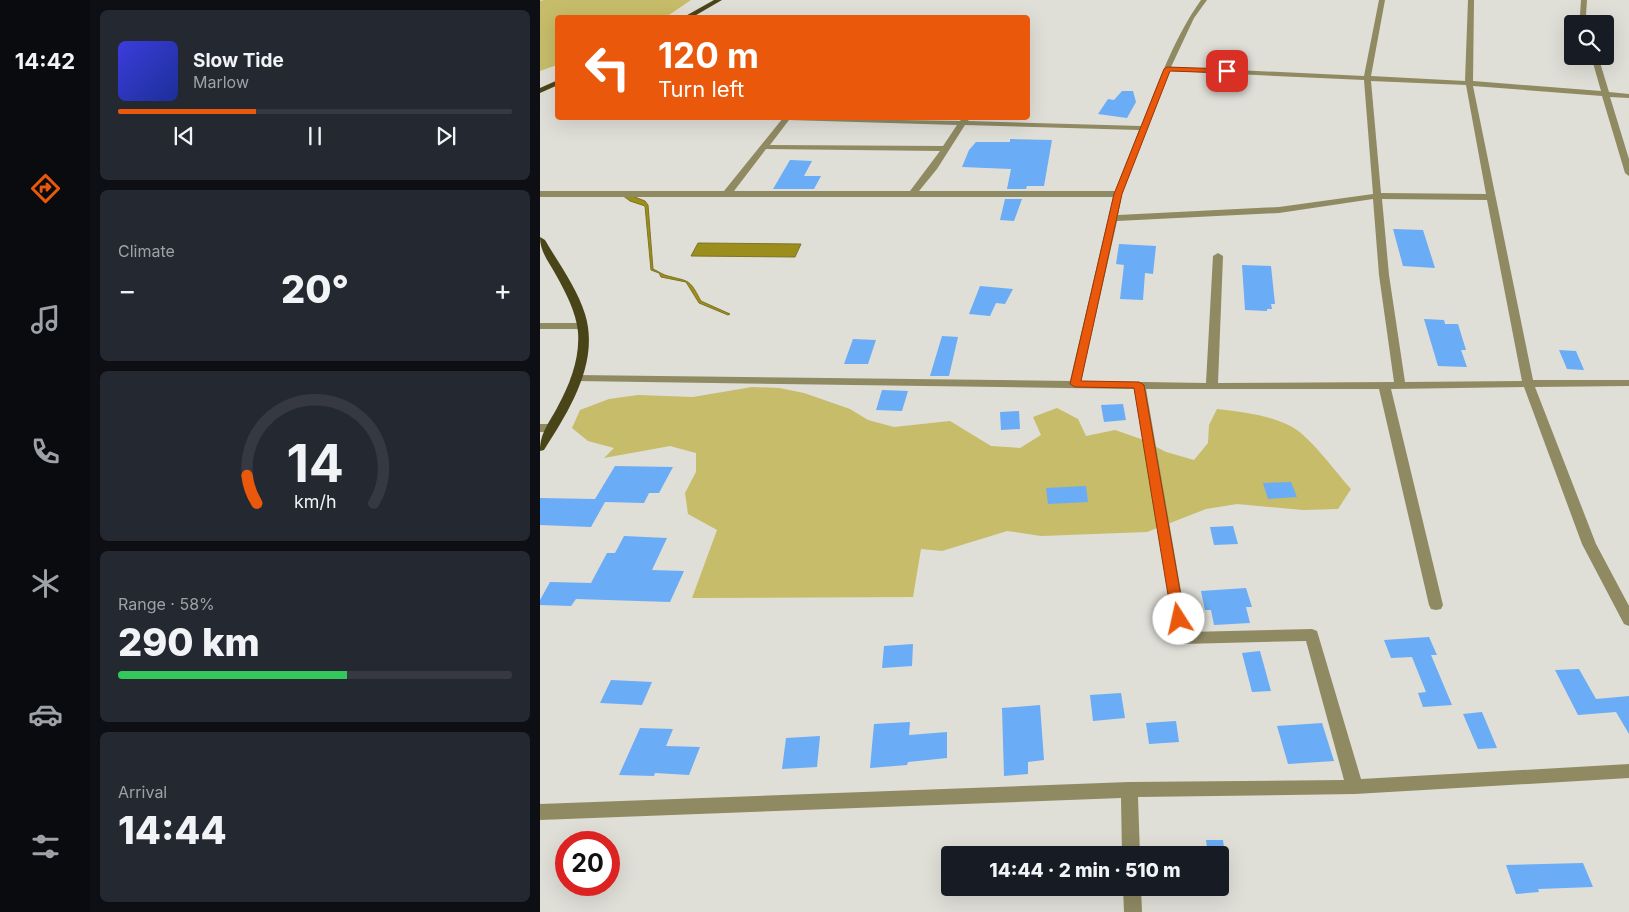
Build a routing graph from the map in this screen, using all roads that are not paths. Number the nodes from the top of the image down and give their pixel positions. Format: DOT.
graph roads {
  1 [pos="719,0"];
  2 [pos="1204,0"];
  3 [pos="1382,0"];
  4 [pos="1471,0"];
  5 [pos="1584,0"];
  6 [pos="691,15"];
  7 [pos="1583,15"];
  8 [pos="1596,65"];
  9 [pos="1167,69"];
  10 [pos="1367,78"];
  11 [pos="1469,83"];
  12 [pos="555,84"];
  13 [pos="540,91"];
  14 [pos="1604,93"];
  15 [pos="1629,96"];
  16 [pos="786,120"];
  17 [pos="965,120"];
  18 [pos="1143,128"];
  19 [pos="764,147"];
  20 [pos="946,149"];
  21 [pos="1629,173"];
  22 [pos="728,192"];
  23 [pos="540,194"];
  24 [pos="1118,194"];
  25 [pos="912,195"];
  26 [pos="1377,196"];
  27 [pos="1491,197"];
  28 [pos="1113,218"];
  29 [pos="540,240"];
  30 [pos="1218,256"];
  31 [pos="540,326"];
  32 [pos="582,326"];
  33 [pos="576,378"];
  34 [pos="1528,382"];
  35 [pos="1629,383"];
  36 [pos="1075,384"];
  37 [pos="1384,384"];
  38 [pos="1400,384"];
  39 [pos="1139,385"];
  40 [pos="1212,387"];
  41 [pos="546,428"];
  42 [pos="540,447"];
  43 [pos="1436,605"];
  44 [pos="1629,620"];
  45 [pos="1629,771"];
  46 [pos="1355,787"];
  47 [pos="1129,790"];
  48 [pos="540,812"];
  49 [pos="1131,846"];
  50 [pos="1132,896"];
  51 [pos="1133,912"];
  1 -- 6 [label="main road"];
  2 -- 9 [label="street"];
  3 -- 10 [label="street"];
  4 -- 11 [label="street"];
  5 -- 7 [label="street"];
  8 -- 14 [label="street"];
  9 -- 10 [label="street"];
  9 -- 18 [label="street"];
  10 -- 11 [label="street"];
  10 -- 26 [label="street"];
  11 -- 14 [label="street"];
  11 -- 27 [label="street"];
  12 -- 13 [label="main road"];
  14 -- 15 [label="street"];
  14 -- 21 [label="street"];
  16 -- 19 [label="street"];
  17 -- 18 [label="street"];
  17 -- 20 [label="street"];
  18 -- 24 [label="street"];
  19 -- 20 [label="street"];
  19 -- 22 [label="street"];
  20 -- 25 [label="street"];
  22 -- 23 [label="street"];
  22 -- 25 [label="street"];
  24 -- 25 [label="street"];
  24 -- 28 [label="street"];
  26 -- 27 [label="street"];
  26 -- 28 [label="street"];
  26 -- 38 [label="street"];
  27 -- 34 [label="street"];
  28 -- 36 [label="street"];
  29 -- 32 [label="main road"];
  30 -- 40 [label="street"];
  31 -- 32 [label="street"];
  32 -- 33 [label="main road"];
  33 -- 36 [label="street"];
  33 -- 41 [label="main road"];
  34 -- 35 [label="street"];
  34 -- 38 [label="street"];
  34 -- 44 [label="street"];
  36 -- 39 [label="street"];
  37 -- 38 [label="street"];
  37 -- 40 [label="street"];
  37 -- 43 [label="street"];
  39 -- 40 [label="street"];
  39 -- 46 [label="street"];
  41 -- 42 [label="main road"];
  45 -- 46 [label="street"];
  46 -- 47 [label="street"];
  47 -- 48 [label="street"];
  47 -- 49 [label="street"];
  50 -- 51 [label="street"];
}
